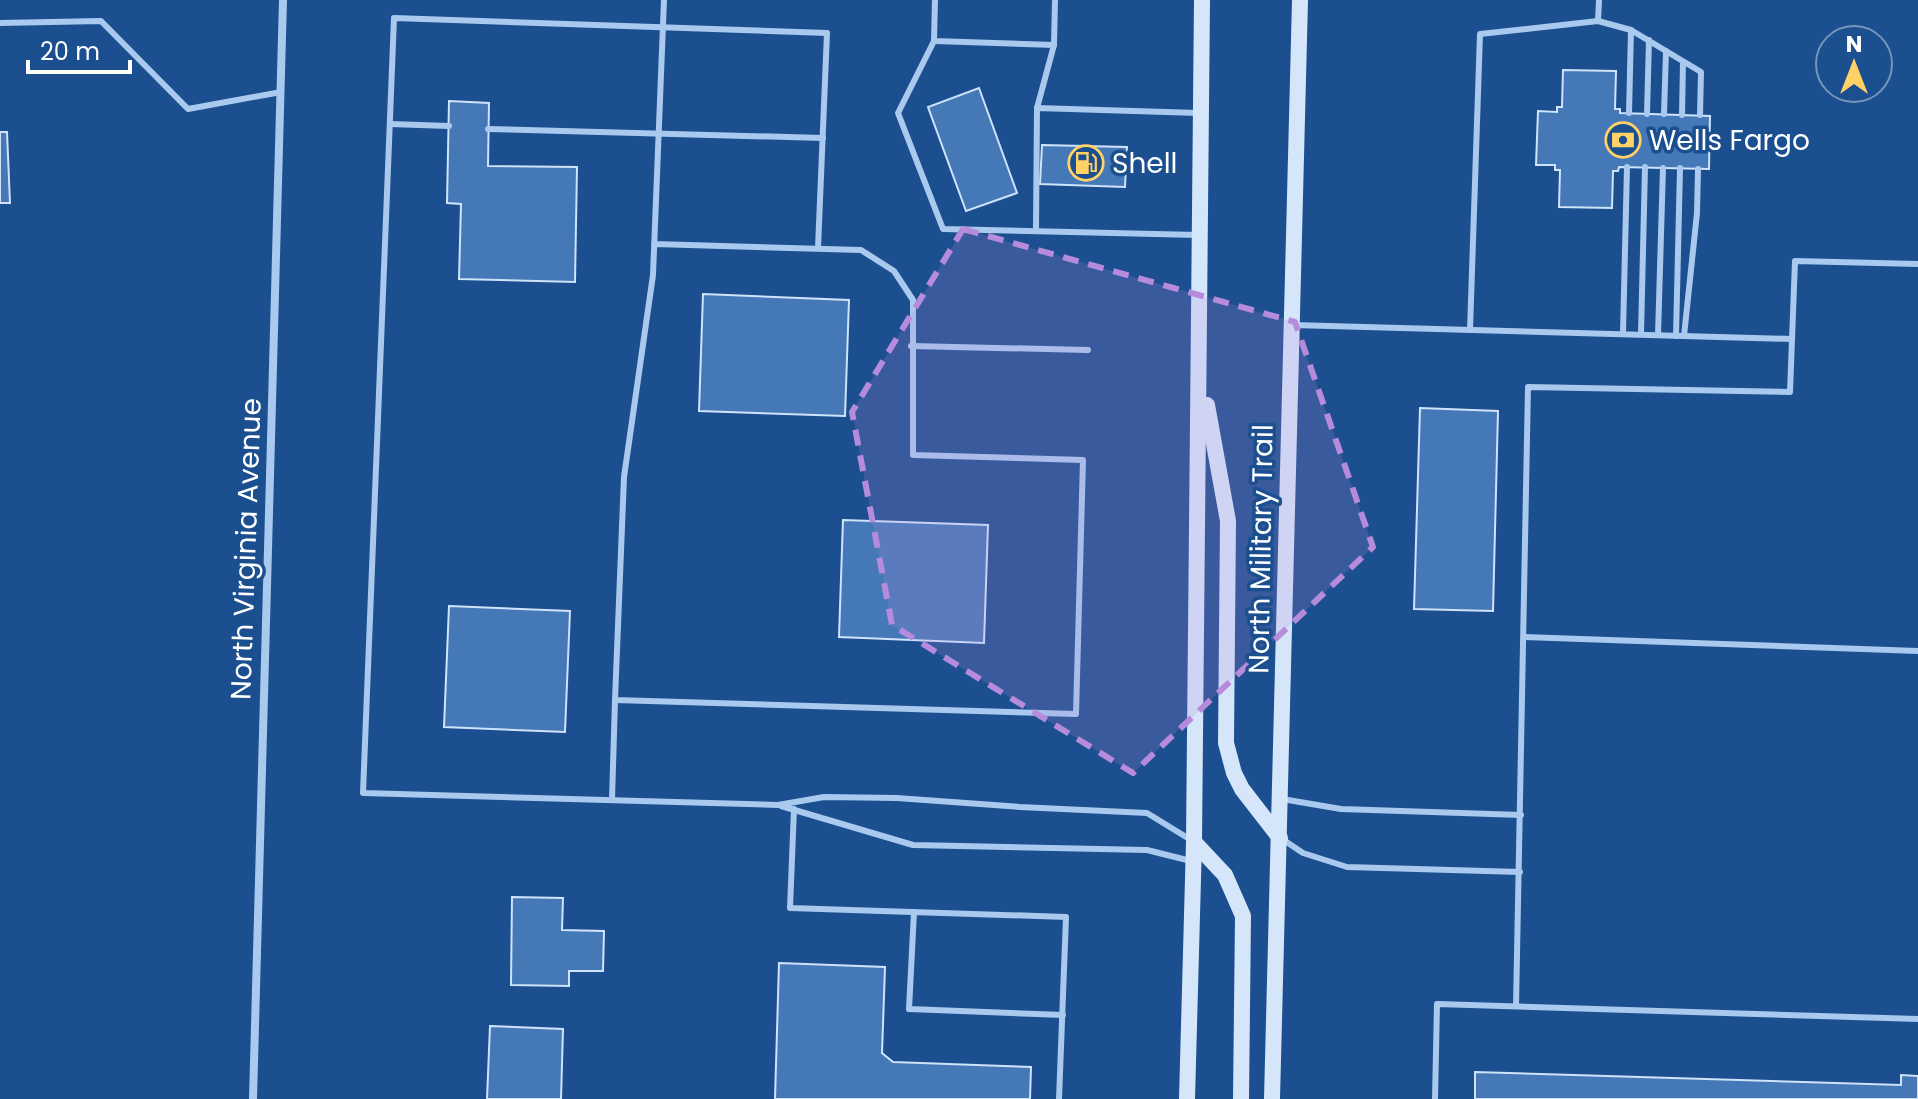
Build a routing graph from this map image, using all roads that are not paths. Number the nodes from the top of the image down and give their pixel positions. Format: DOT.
graph roads {
  1 [pos="283,0"];
  2 [pos="664,0"];
  3 [pos="935,0"];
  4 [pos="1055,0"];
  5 [pos="1202,0"];
  6 [pos="1300,0"];
  7 [pos="1599,0"];
  8 [pos="1598,21"];
  9 [pos="0,23"];
  10 [pos="663,28"];
  11 [pos="1631,30"];
  12 [pos="1649,40"];
  13 [pos="934,41"];
  14 [pos="1054,45"];
  15 [pos="1666,51"];
  16 [pos="1683,62"];
  17 [pos="281,92"];
  18 [pos="1037,108"];
  19 [pos="1202,113"];
  20 [pos="1629,113"];
  21 [pos="1647,114"];
  22 [pos="1664,114"];
  23 [pos="1682,115"];
  24 [pos="1700,115"];
  25 [pos="390,124"];
  26 [pos="449,126"];
  27 [pos="488,129"];
  28 [pos="659,132"];
  29 [pos="823,138"];
  30 [pos="1627,167"];
  31 [pos="1645,167"];
  32 [pos="1663,168"];
  33 [pos="1680,168"];
  34 [pos="1698,169"];
  35 [pos="1036,230"];
  36 [pos="1201,235"];
  37 [pos="654,244"];
  38 [pos="818,248"];
  39 [pos="1918,264"];
  40 [pos="1293,325"];
  41 [pos="1470,330"];
  42 [pos="1623,333"];
  43 [pos="1641,334"];
  44 [pos="1658,335"];
  45 [pos="1680,336"];
  46 [pos="1792,339"];
  47 [pos="911,346"];
  48 [pos="1088,350"];
  49 [pos="1200,368"];
  50 [pos="1524,637"];
  51 [pos="1918,651"];
  52 [pos="615,700"];
  53 [pos="1281,798"];
  54 [pos="612,800"];
  55 [pos="778,805"];
  56 [pos="794,809"];
  57 [pos="1521,815"];
  58 [pos="1280,838"];
  59 [pos="1194,842"];
  60 [pos="1194,862"];
  61 [pos="1520,872"];
  62 [pos="914,912"];
  63 [pos="1516,1006"];
  64 [pos="1063,1015"];
  65 [pos="1918,1019"];
  66 [pos="253,1099"];
  67 [pos="1059,1099"];
  68 [pos="1187,1099"];
  69 [pos="1241,1099"];
  70 [pos="1272,1099"];
  71 [pos="1435,1099"];
  1 -- 17 [label="street, North Virginia Avenue"];
  2 -- 10 [label="lane"];
  3 -- 13 [label="lane"];
  4 -- 14 [label="lane"];
  5 -- 19 [label="main road"];
  6 -- 40 [label="main road, North Military Trail"];
  7 -- 8 [label="lane"];
  8 -- 11 [label="lane"];
  8 -- 41 [label="lane"];
  9 -- 17 [label="lane"];
  10 -- 25 [label="lane"];
  10 -- 28 [label="lane"];
  10 -- 29 [label="lane"];
  11 -- 12 [label="lane"];
  11 -- 20 [label="lane"];
  12 -- 15 [label="lane"];
  12 -- 21 [label="lane"];
  13 -- 14 [label="lane"];
  13 -- 35 [label="lane"];
  14 -- 18 [label="lane"];
  15 -- 16 [label="lane"];
  15 -- 22 [label="lane"];
  16 -- 23 [label="lane"];
  16 -- 24 [label="lane"];
  17 -- 66 [label="street, North Virginia Avenue"];
  18 -- 19 [label="lane"];
  18 -- 35 [label="lane"];
  19 -- 36 [label="main road"];
  25 -- 26 [label="lane"];
  25 -- 54 [label="lane"];
  27 -- 28 [label="lane"];
  28 -- 29 [label="lane"];
  28 -- 37 [label="lane"];
  29 -- 38 [label="lane"];
  30 -- 42 [label="lane"];
  31 -- 43 [label="lane"];
  32 -- 44 [label="lane"];
  33 -- 45 [label="lane"];
  34 -- 45 [label="lane"];
  35 -- 36 [label="lane"];
  36 -- 49 [label="main road"];
  37 -- 38 [label="lane"];
  37 -- 52 [label="lane"];
  38 -- 47 [label="lane"];
  39 -- 46 [label="lane"];
  40 -- 41 [label="lane"];
  40 -- 53 [label="main road, North Military Trail"];
  41 -- 42 [label="lane"];
  42 -- 43 [label="lane"];
  43 -- 44 [label="lane"];
  44 -- 45 [label="lane"];
  45 -- 46 [label="lane"];
  46 -- 50 [label="lane"];
  47 -- 48 [label="lane"];
  47 -- 52 [label="lane"];
  49 -- 58 [label="main road"];
  49 -- 59 [label="main road"];
  50 -- 51 [label="lane"];
  50 -- 57 [label="lane"];
  52 -- 54 [label="lane"];
  53 -- 57 [label="lane"];
  53 -- 58 [label="main road, North Military Trail"];
  54 -- 55 [label="lane"];
  55 -- 56 [label="lane"];
  55 -- 59 [label="lane"];
  56 -- 60 [label="lane"];
  56 -- 62 [label="lane"];
  57 -- 61 [label="lane"];
  58 -- 61 [label="lane"];
  58 -- 70 [label="main road, North Military Trail"];
  59 -- 60 [label="main road"];
  59 -- 69 [label="main road"];
  60 -- 68 [label="main road"];
  61 -- 63 [label="lane"];
  62 -- 64 [label="lane"];
  62 -- 64 [label="lane"];
  63 -- 65 [label="lane"];
  63 -- 71 [label="lane"];
  64 -- 67 [label="lane"];
}
